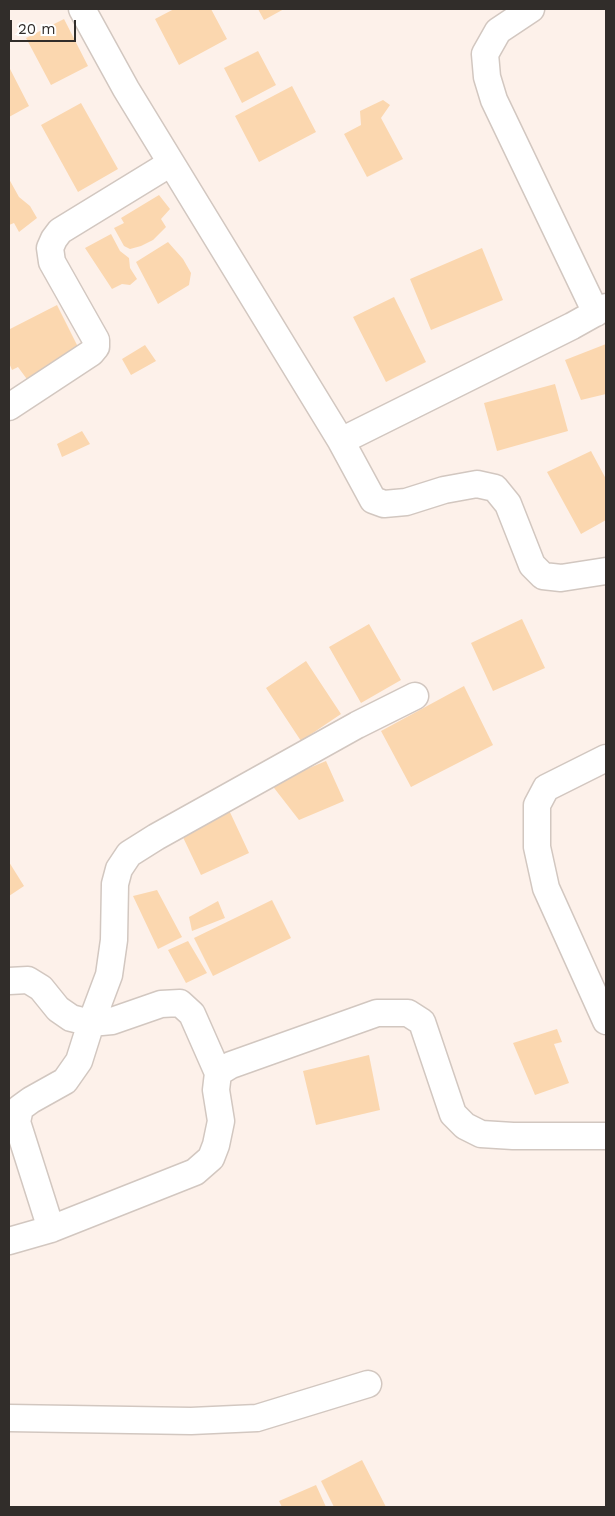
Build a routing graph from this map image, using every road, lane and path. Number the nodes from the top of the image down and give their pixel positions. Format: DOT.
graph roads {
  1 [pos="82,9"];
  2 [pos="531,9"];
  3 [pos="171,163"];
  4 [pos="601,310"];
  5 [pos="9,407"];
  6 [pos="341,441"];
  7 [pos="606,571"];
  8 [pos="415,696"];
  9 [pos="606,758"];
  10 [pos="9,982"];
  11 [pos="606,1021"];
  12 [pos="91,1023"];
  13 [pos="218,1074"];
  14 [pos="606,1136"];
  15 [pos="51,1230"];
  16 [pos="9,1241"];
  17 [pos="368,1384"];
  18 [pos="9,1418"];
  1 -- 3 [label="street"];
  2 -- 4 [label="street"];
  3 -- 5 [label="street"];
  3 -- 6 [label="street"];
  4 -- 6 [label="street"];
  6 -- 7 [label="street"];
  8 -- 12 [label="street"];
  9 -- 11 [label="street"];
  10 -- 12 [label="street"];
  12 -- 13 [label="street"];
  12 -- 15 [label="street"];
  13 -- 14 [label="street"];
  13 -- 15 [label="street"];
  15 -- 16 [label="street"];
  17 -- 18 [label="street"];
}
